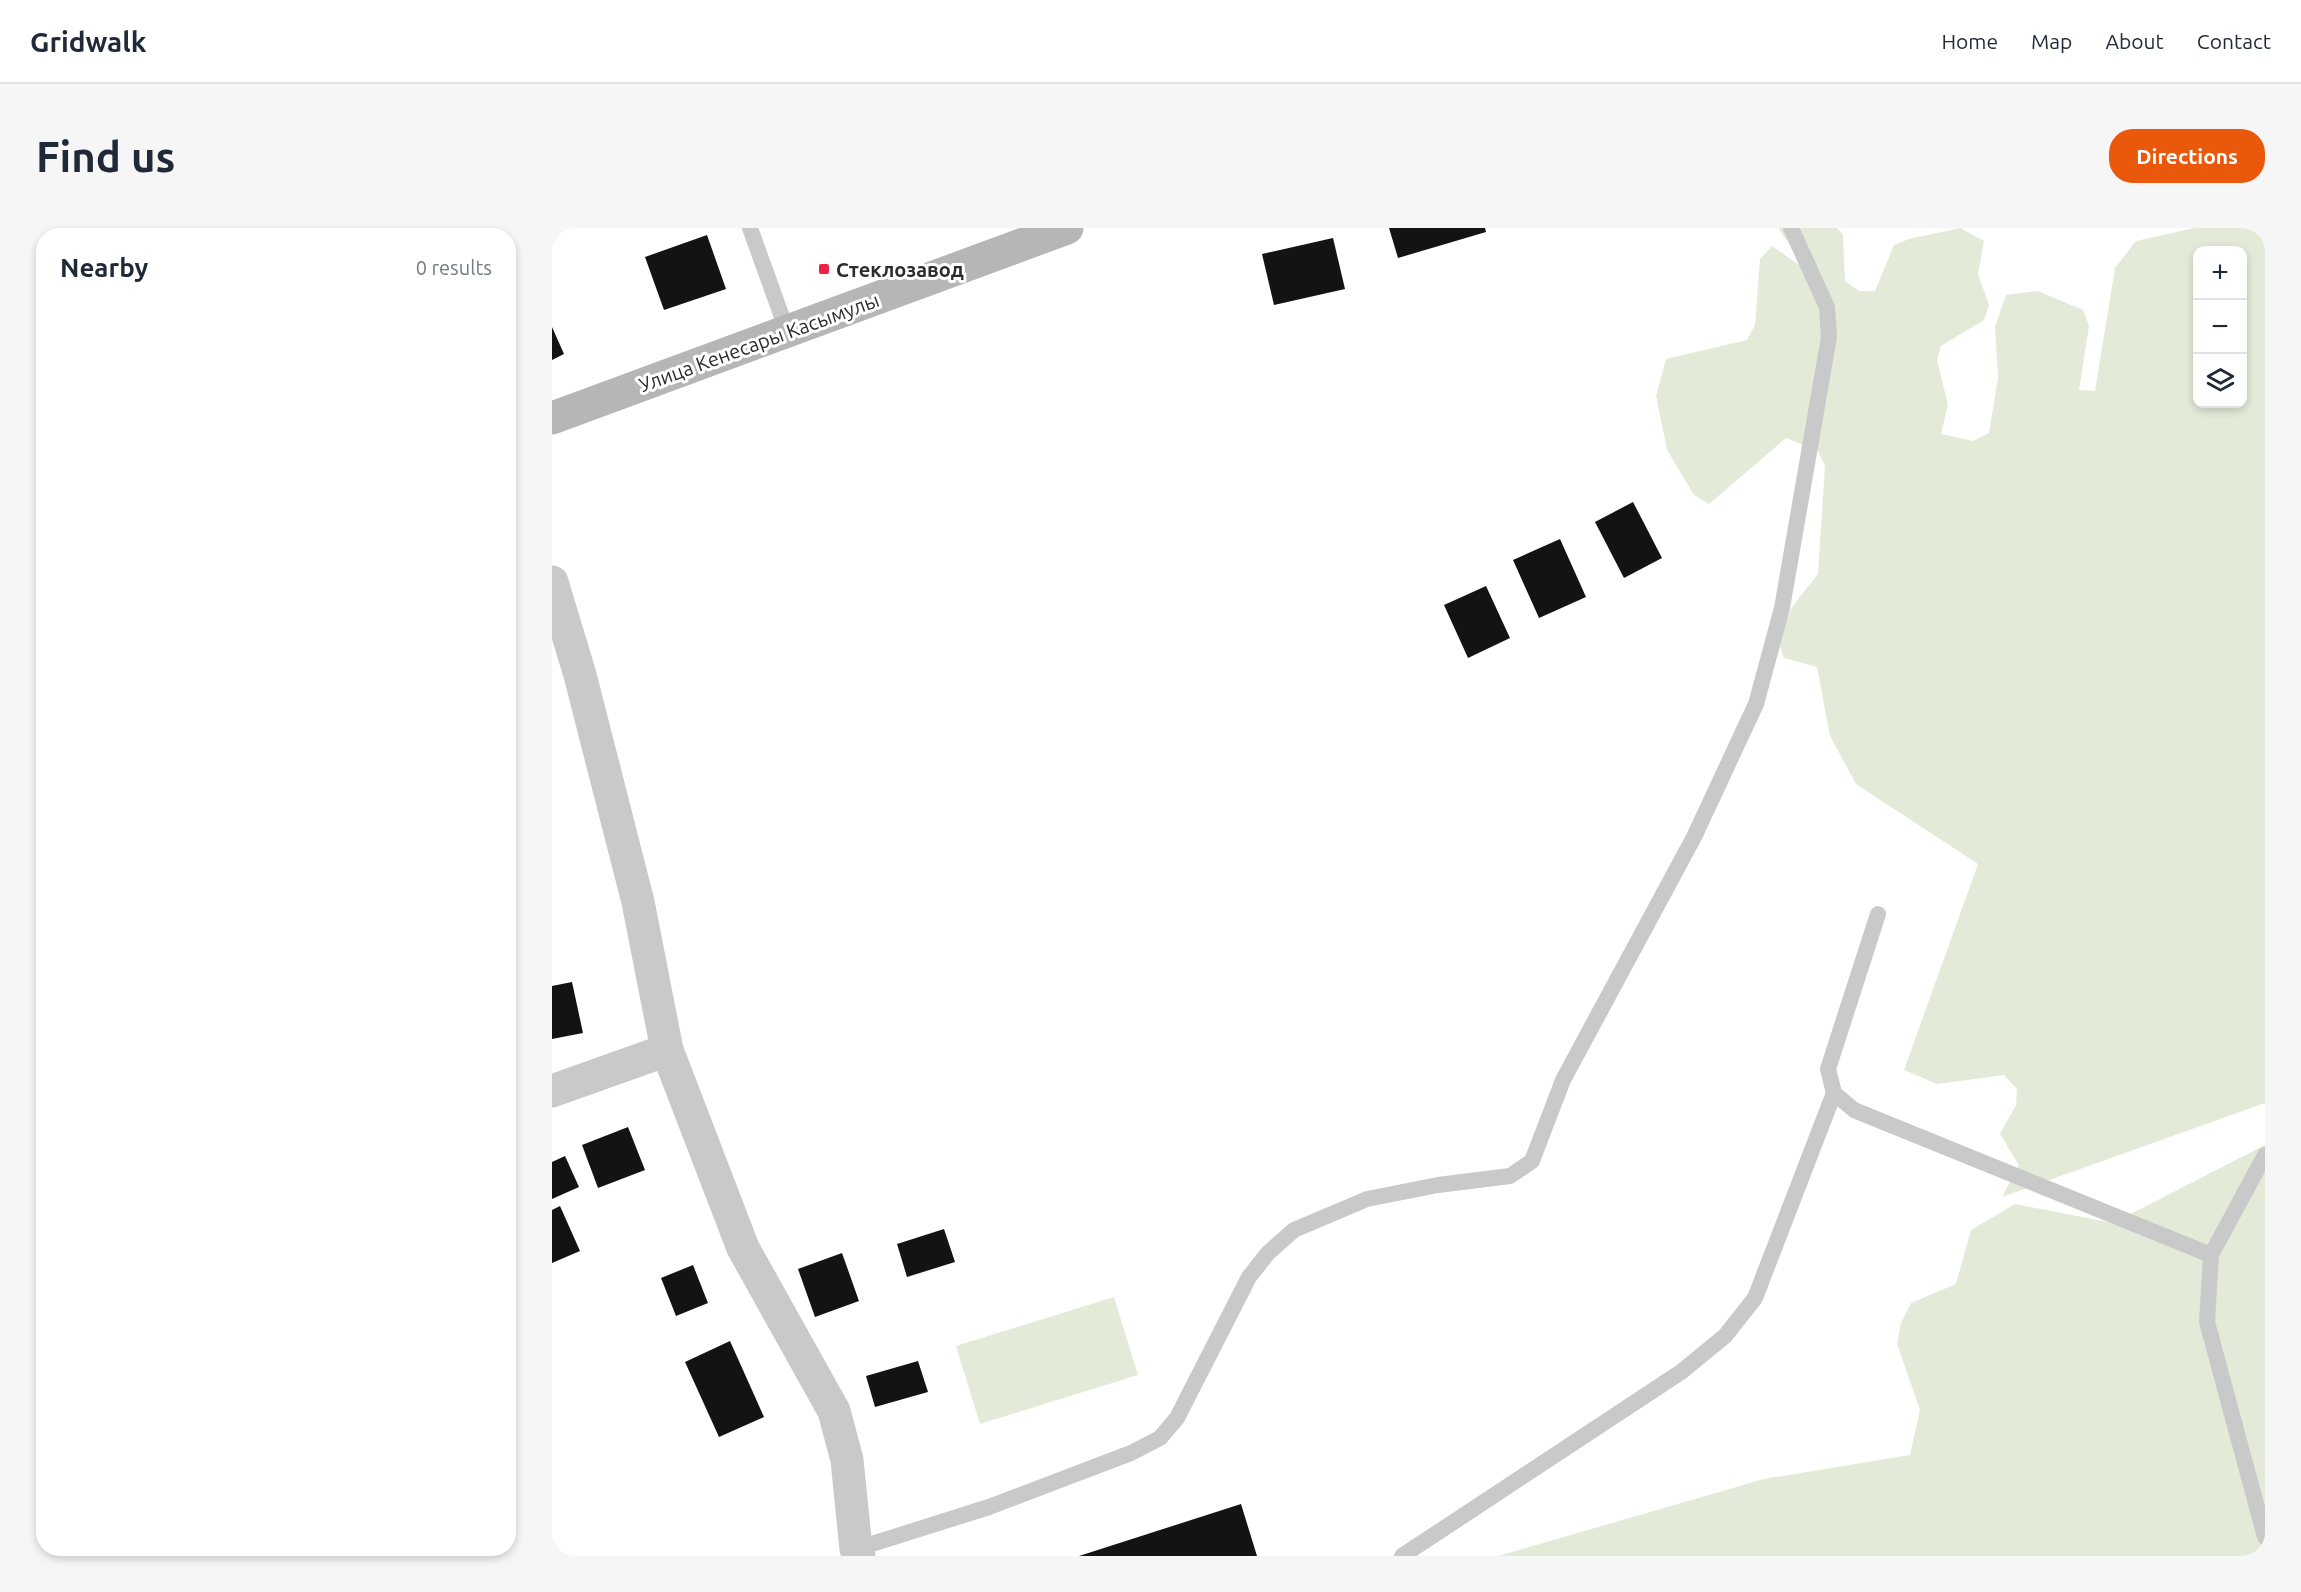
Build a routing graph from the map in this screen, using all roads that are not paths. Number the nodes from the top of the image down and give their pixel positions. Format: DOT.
graph roads {
  1 [pos="750,228"];
  2 [pos="1066,228"];
  3 [pos="1791,228"];
  4 [pos="787,331"];
  5 [pos="552,418"];
  6 [pos="552,582"];
  7 [pos="1878,914"];
  8 [pos="667,1050"];
  9 [pos="552,1091"];
  10 [pos="1834,1093"];
  11 [pos="2265,1155"];
  12 [pos="2211,1256"];
  13 [pos="2265,1537"];
  14 [pos="857,1552"];
  15 [pos="1402,1556"];
  1 -- 4 [label="lane"];
  2 -- 4 [label="main road, Улица Кенесары Касымулы"];
  3 -- 14 [label="lane"];
  4 -- 5 [label="main road, Улица Кенесары Касымулы"];
  6 -- 8 [label="street"];
  7 -- 10 [label="lane"];
  8 -- 9 [label="street"];
  8 -- 14 [label="street"];
  10 -- 12 [label="lane"];
  10 -- 15 [label="lane"];
  11 -- 12 [label="lane"];
  12 -- 13 [label="lane"];
}
